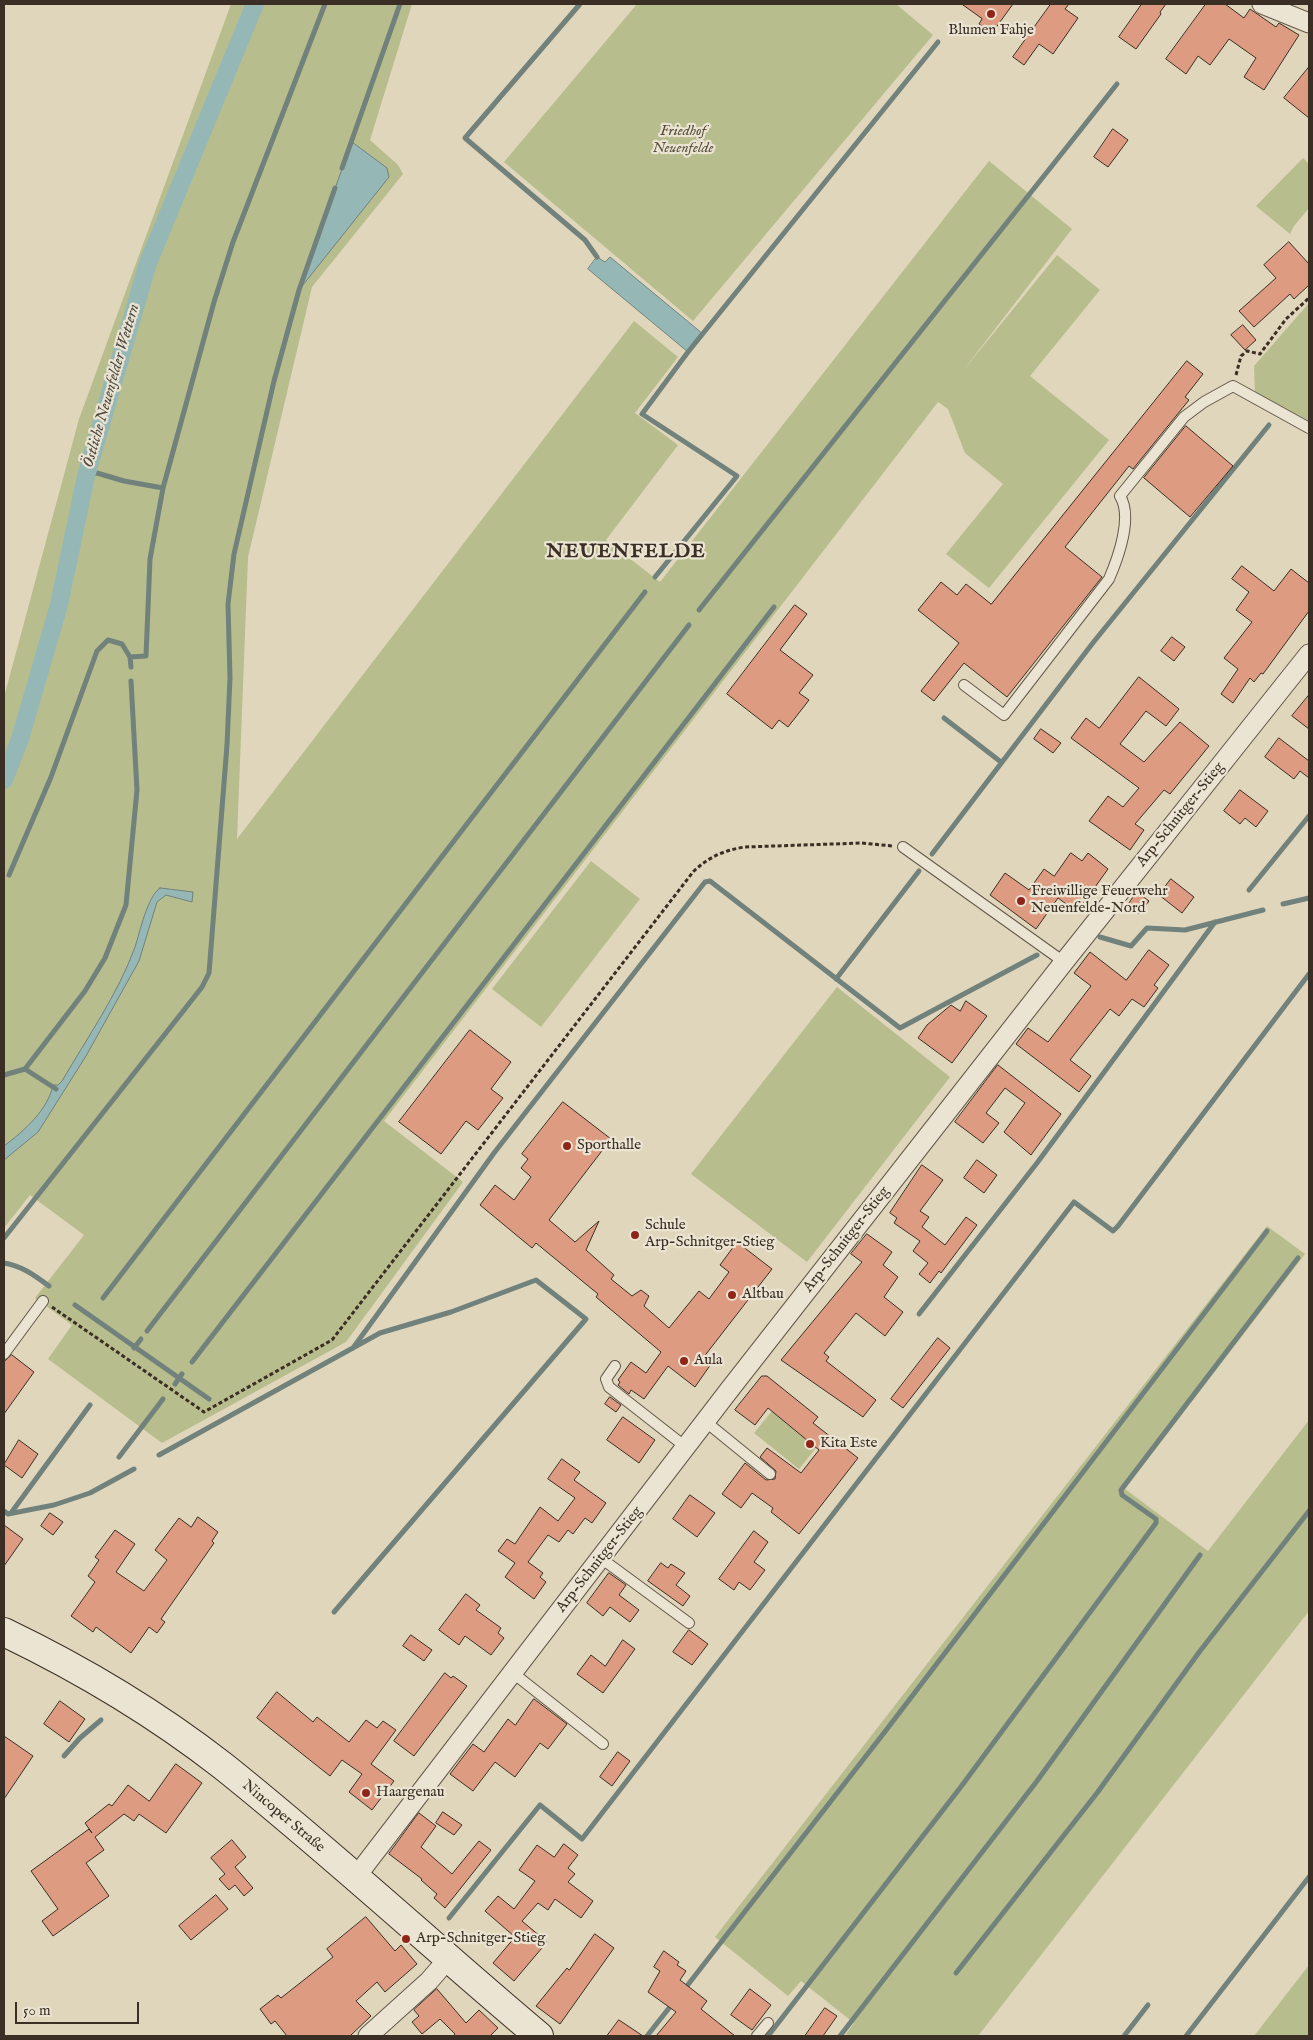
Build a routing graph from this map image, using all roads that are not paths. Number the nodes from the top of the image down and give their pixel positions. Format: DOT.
graph roads {
  1 [pos="1262,4"];
  2 [pos="1301,14"];
  3 [pos="1309,428"];
  4 [pos="1309,654"];
  5 [pos="964,685"];
  6 [pos="903,847"];
  7 [pos="1064,962"];
  8 [pos="43,1301"];
  9 [pos="4,1354"];
  10 [pos="615,1366"];
  11 [pos="706,1422"];
  12 [pos="686,1448"];
  13 [pos="770,1474"];
  14 [pos="602,1558"];
  15 [pos="689,1623"];
  16 [pos="4,1632"];
  17 [pos="513,1673"];
  18 [pos="603,1744"];
  19 [pos="354,1878"];
  20 [pos="448,1959"];
  21 [pos="768,2023"];
  22 [pos="368,2036"];
  23 [pos="539,2036"];
  24 [pos="757,2036"];
  1 -- 2 [label="street"];
  3 -- 5 [label="lane"];
  4 -- 7 [label="street, Arp-Schnitger-Stieg"];
  6 -- 7 [label="lane"];
  7 -- 11 [label="street, Arp-Schnitger-Stieg"];
  8 -- 9 [label="lane"];
  10 -- 12 [label="lane"];
  11 -- 12 [label="street, Arp-Schnitger-Stieg"];
  11 -- 13 [label="lane"];
  12 -- 14 [label="street, Arp-Schnitger-Stieg"];
  14 -- 15 [label="lane"];
  14 -- 17 [label="street, Arp-Schnitger-Stieg"];
  16 -- 19 [label="main road, Nincoper Straße"];
  17 -- 18 [label="lane"];
  17 -- 19 [label="street, Arp-Schnitger-Stieg"];
  19 -- 20 [label="main road, Nincoper Straße"];
  20 -- 22 [label="street"];
  20 -- 23 [label="main road, Nincoper Straße"];
  21 -- 24 [label="lane"];
}
